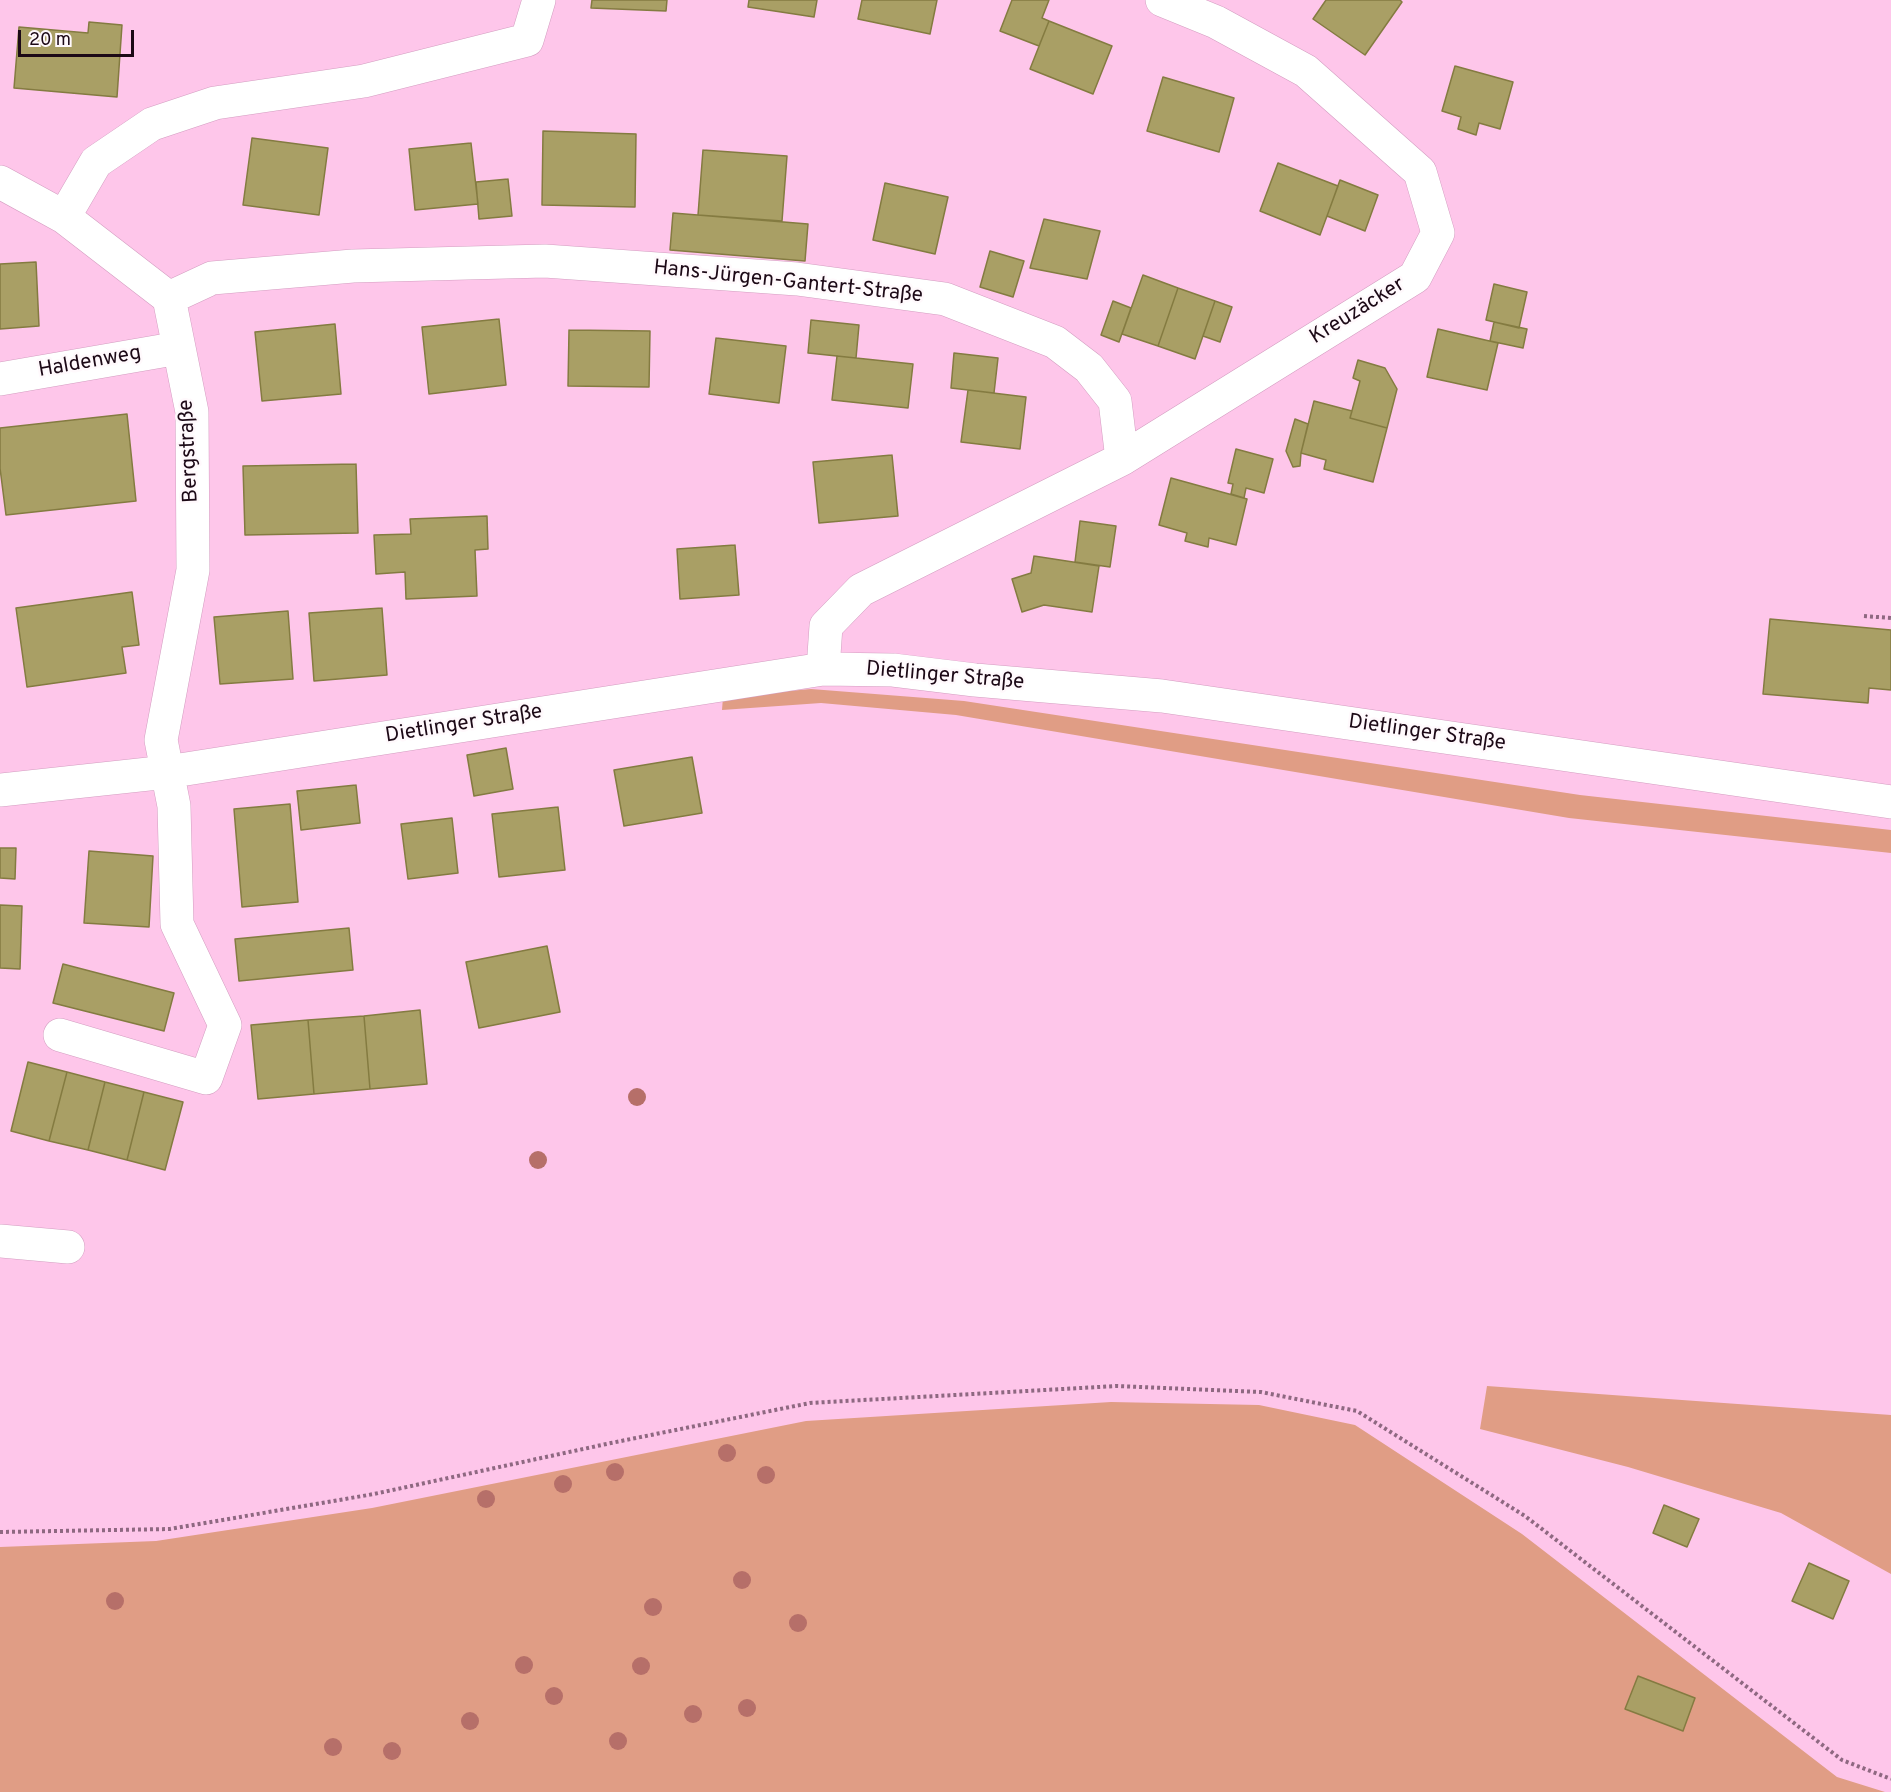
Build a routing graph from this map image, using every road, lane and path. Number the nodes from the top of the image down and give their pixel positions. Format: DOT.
graph roads {
  1 [pos="539,0"];
  2 [pos="1162,0"];
  3 [pos="0,182"];
  4 [pos="64,217"];
  5 [pos="169,298"];
  6 [pos="179,348"];
  7 [pos="0,379"];
  8 [pos="1122,459"];
  9 [pos="1864,616"];
  10 [pos="1891,618"];
  11 [pos="823,669"];
  12 [pos="167,772"];
  13 [pos="0,790"];
  14 [pos="1891,802"];
  15 [pos="60,1035"];
  16 [pos="0,1241"];
  17 [pos="68,1247"];
  18 [pos="0,1532"];
  19 [pos="1891,1779"];
  1 -- 4 [label="street"];
  2 -- 8 [label="street, Kreuzäcker"];
  3 -- 4 [label="street"];
  4 -- 5 [label="street"];
  5 -- 6 [label="street, Bergstraße"];
  5 -- 8 [label="street, Hans-Jürgen-Gantert-Straße"];
  6 -- 7 [label="street, Haldenweg"];
  6 -- 12 [label="street, Bergstraße"];
  8 -- 11 [label="street"];
  9 -- 10 [label="path"];
  11 -- 12 [label="street, Dietlinger Straße"];
  11 -- 14 [label="street, Dietlinger Straße"];
  12 -- 13 [label="street, Dietlinger Straße"];
  12 -- 15 [label="street, Bergstraße"];
  16 -- 17 [label="street"];
  18 -- 19 [label="path"];
}
